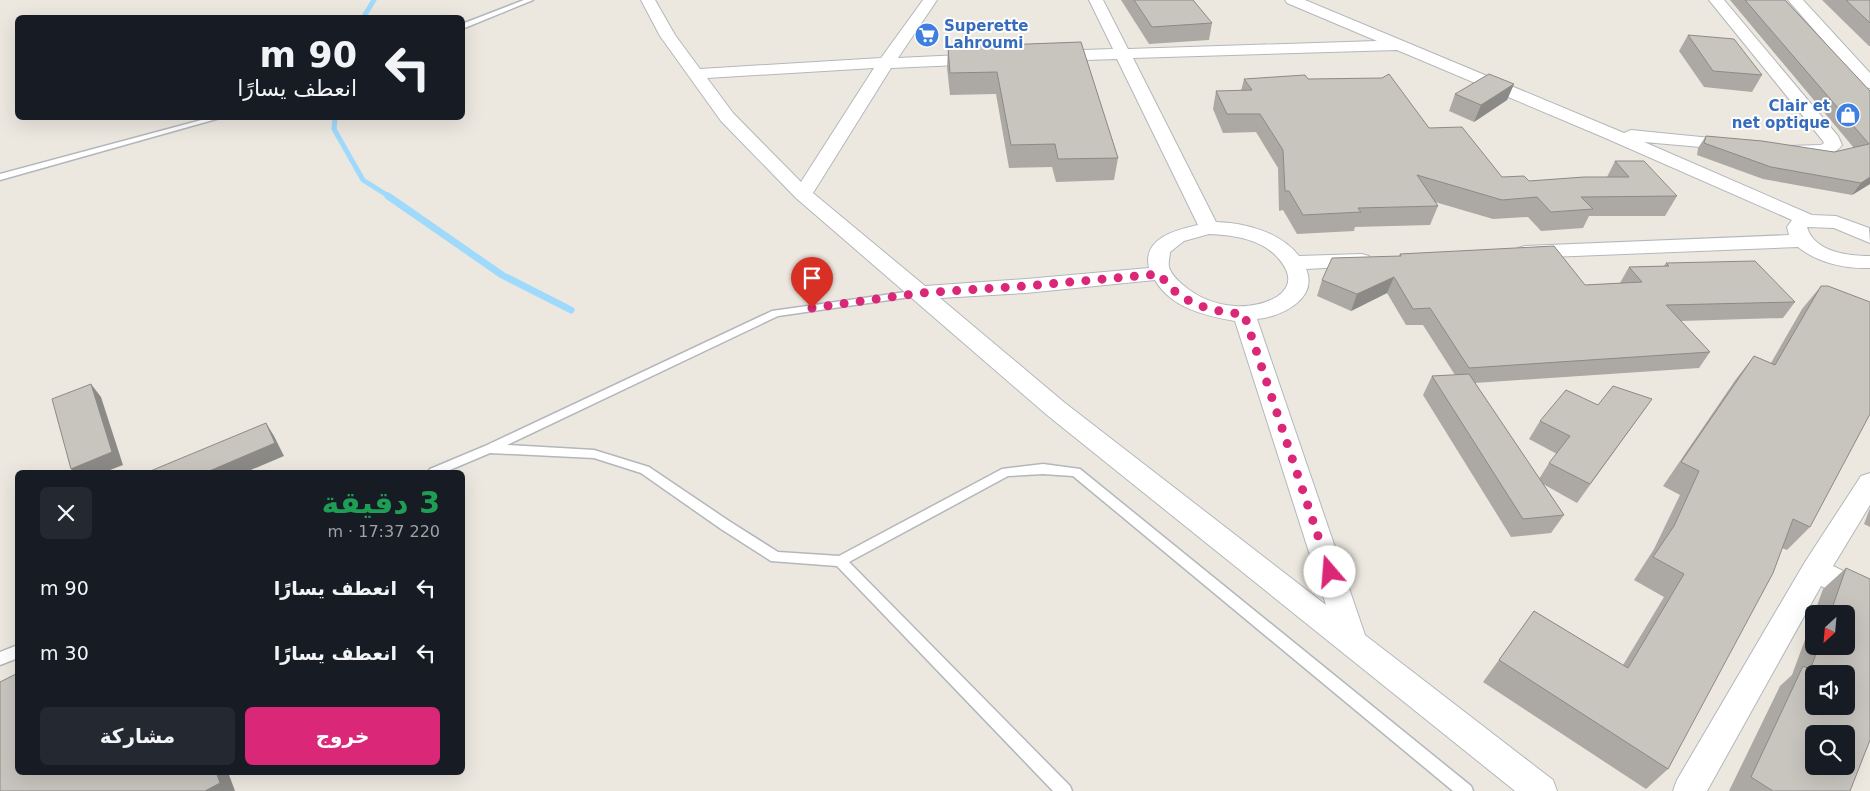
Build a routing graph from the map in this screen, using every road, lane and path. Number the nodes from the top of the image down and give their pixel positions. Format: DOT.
graph roads {
  1 [pos="530,0"];
  2 [pos="648,0"];
  3 [pos="930,0"];
  4 [pos="1096,0"];
  5 [pos="1292,0"];
  6 [pos="1716,0"];
  7 [pos="1795,0"];
  8 [pos="465,26"];
  9 [pos="1400,45"];
  10 [pos="1122,54"];
  11 [pos="1034,57"];
  12 [pos="994,59"];
  13 [pos="886,62"];
  14 [pos="697,74"];
  15 [pos="1870,83"];
  16 [pos="209,120"];
  17 [pos="1610,133"];
  18 [pos="1752,146"];
  19 [pos="1781,149"];
  20 [pos="0,177"];
  21 [pos="803,194"];
  22 [pos="1808,220"];
  23 [pos="1209,228"];
  24 [pos="1867,232"];
  25 [pos="1802,241"];
  26 [pos="1508,252"];
  27 [pos="1382,259"];
  28 [pos="1870,262"];
  29 [pos="1294,263"];
  30 [pos="1160,274"];
  31 [pos="920,293"];
  32 [pos="1244,314"];
  33 [pos="489,449"];
  34 [pos="439,470"];
  35 [pos="1870,483"];
  36 [pos="840,561"];
  37 [pos="1815,570"];
  38 [pos="1870,597"];
  39 [pos="1354,645"];
  40 [pos="15,652"];
  41 [pos="0,659"];
  42 [pos="1064,791"];
  43 [pos="1465,791"];
  44 [pos="1541,791"];
  45 [pos="1688,791"];
  1 -- 8 [label="lane"];
  2 -- 14 [label="street"];
  3 -- 13 [label="street"];
  4 -- 10 [label="street"];
  5 -- 9 [label="street"];
  6 -- 19 [label="street"];
  7 -- 15 [label="street"];
  9 -- 10 [label="street"];
  9 -- 17 [label="street"];
  10 -- 11 [label="street"];
  10 -- 23 [label="street"];
  12 -- 13 [label="street"];
  13 -- 14 [label="street"];
  13 -- 21 [label="street"];
  14 -- 21 [label="street"];
  16 -- 20 [label="lane"];
  17 -- 18 [label="street"];
  17 -- 22 [label="street"];
  21 -- 31 [label="street"];
  22 -- 24 [label="street"];
  22 -- 25 [label="street"];
  23 -- 29 [label="street"];
  23 -- 30 [label="street"];
  25 -- 26 [label="street"];
  25 -- 28 [label="street"];
  27 -- 29 [label="street"];
  29 -- 32 [label="street"];
  30 -- 31 [label="street"];
  30 -- 32 [label="street"];
  31 -- 33 [label="lane"];
  31 -- 39 [label="street"];
  32 -- 39 [label="street"];
  33 -- 34 [label="lane"];
  33 -- 36 [label="lane"];
  35 -- 37 [label="street"];
  36 -- 42 [label="lane"];
  36 -- 43 [label="lane"];
  37 -- 38 [label="street"];
  37 -- 45 [label="street"];
  39 -- 44 [label="street"];
  40 -- 41 [label="lane"];
}
